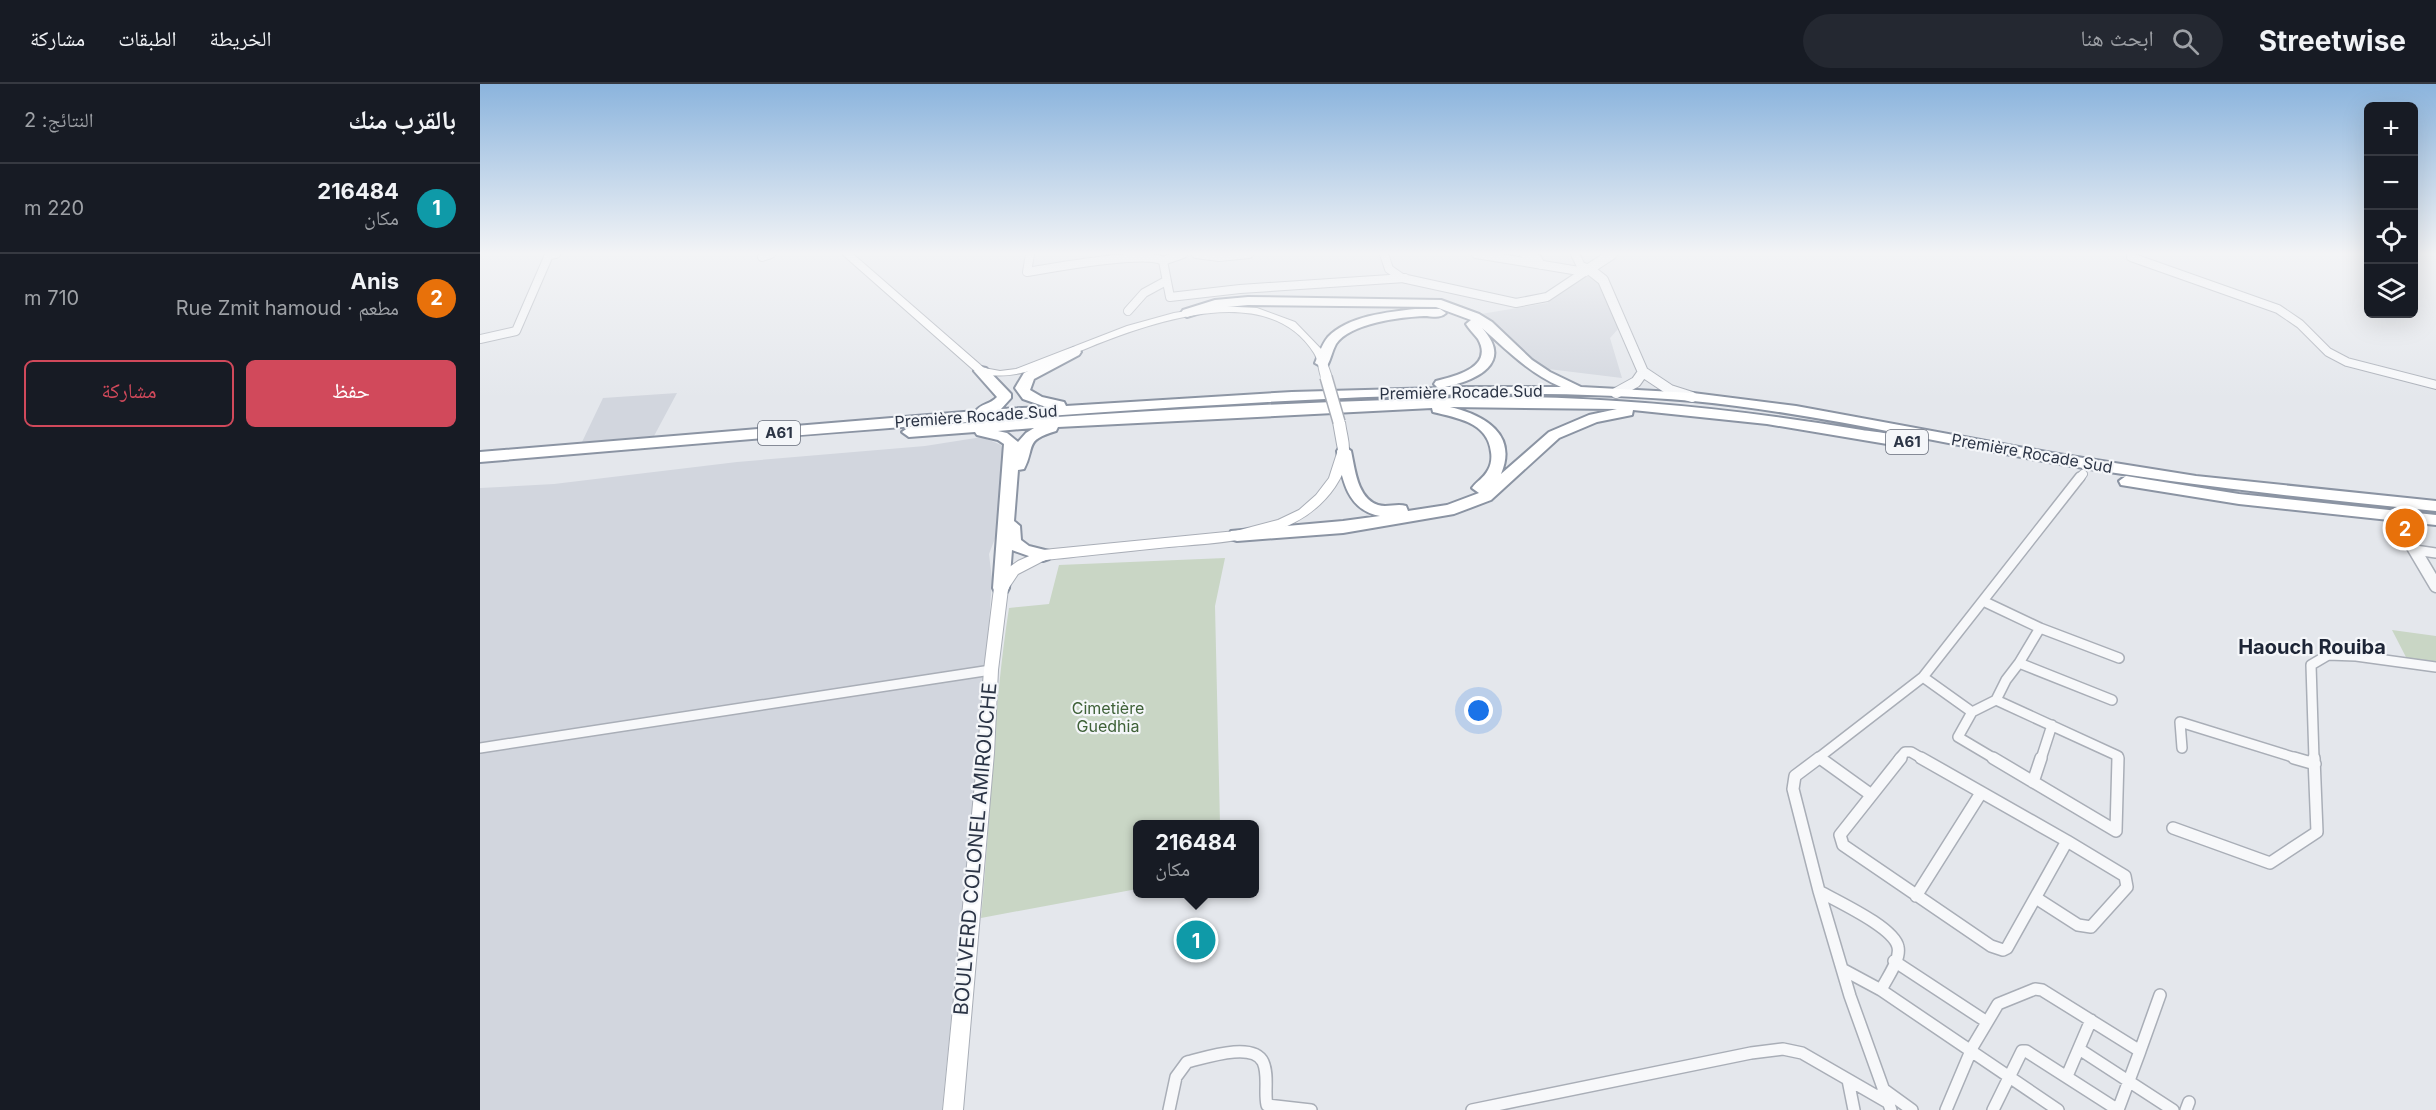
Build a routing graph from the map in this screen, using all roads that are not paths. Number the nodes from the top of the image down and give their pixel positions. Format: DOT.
graph roads {
  1 [pos="530,302"];
  2 [pos="902,302"];
  3 [pos="1136,302"];
  4 [pos="1238,302"];
  5 [pos="1331,302"];
  6 [pos="1511,302"];
  7 [pos="1535,302"];
  8 [pos="1613,302"];
  9 [pos="2258,302"];
  10 [pos="1128,311"];
  11 [pos="1187,313"];
  12 [pos="480,339"];
  13 [pos="1074,352"];
  14 [pos="1322,363"];
  15 [pos="981,371"];
  16 [pos="1643,372"];
  17 [pos="2436,385"];
  18 [pos="1394,392"];
  19 [pos="1586,392"];
  20 [pos="1616,393"];
  21 [pos="1693,397"];
  22 [pos="1374,405"];
  23 [pos="1660,408"];
  24 [pos="1075,416"];
  25 [pos="964,422"];
  26 [pos="1344,452"];
  27 [pos="480,457"];
  28 [pos="480,466"];
  29 [pos="2083,474"];
  30 [pos="2436,506"];
  31 [pos="2394,515"];
  32 [pos="2436,520"];
  33 [pos="1237,536"];
  34 [pos="2415,550"];
  35 [pos="2436,553"];
  36 [pos="1043,555"];
  37 [pos="2436,586"];
  38 [pos="1001,588"];
  39 [pos="1983,601"];
  40 [pos="2040,628"];
  41 [pos="2119,658"];
  42 [pos="2019,663"];
  43 [pos="2436,667"];
  44 [pos="991,670"];
  45 [pos="1923,677"];
  46 [pos="1996,700"];
  47 [pos="2112,700"];
  48 [pos="1972,712"];
  49 [pos="2052,725"];
  50 [pos="480,748"];
  51 [pos="2182,748"];
  52 [pos="1820,758"];
  53 [pos="2315,764"];
  54 [pos="2033,782"];
  55 [pos="1981,793"];
  56 [pos="1870,794"];
  57 [pos="2173,828"];
  58 [pos="2067,841"];
  59 [pos="1819,891"];
  60 [pos="1916,897"];
  61 [pos="2036,897"];
  62 [pos="1894,961"];
  63 [pos="1842,969"];
  64 [pos="1881,990"];
  65 [pos="2160,995"];
  66 [pos="2091,1020"];
  67 [pos="1987,1022"];
  68 [pos="2079,1048"];
  69 [pos="2140,1051"];
  70 [pos="1971,1052"];
  71 [pos="2067,1076"];
  72 [pos="2009,1077"];
  73 [pos="1848,1080"];
  74 [pos="2130,1081"];
  75 [pos="1883,1089"];
  76 [pos="1889,1106"];
  77 [pos="2055,1109"];
  78 [pos="952,1110"];
  79 [pos="1169,1110"];
  80 [pos="1311,1110"];
  81 [pos="1472,1110"];
  82 [pos="1854,1110"];
  83 [pos="1912,1110"];
  84 [pos="1946,1110"];
  85 [pos="1993,1110"];
  86 [pos="2118,1110"];
  87 [pos="2173,1110"];
  1 -- 12 [label="street"];
  2 -- 15 [label="main road"];
  3 -- 10 [label="street"];
  4 -- 11 [label="highway"];
  5 -- 19 [label="highway"];
  6 -- 7 [label="street"];
  8 -- 16 [label="street"];
  9 -- 17 [label="street"];
  11 -- 13 [label="main road"];
  11 -- 14 [label="main road"];
  13 -- 15 [label="main road"];
  13 -- 24 [label="highway"];
  14 -- 18 [label="highway"];
  14 -- 26 [label="main road, bridge"];
  15 -- 25 [label="highway"];
  16 -- 20 [label="street"];
  16 -- 21 [label="street"];
  18 -- 19 [label="highway, Première Rocade Sud / A61"];
  18 -- 24 [label="highway, Première Rocade Sud / A61"];
  19 -- 20 [label="highway, Première Rocade Sud / A61"];
  20 -- 21 [label="highway, Première Rocade Sud / A61"];
  21 -- 30 [label="highway, Première Rocade Sud / A61"];
  22 -- 23 [label="highway, Première Rocade Sud / A61"];
  22 -- 24 [label="highway, Première Rocade Sud / A61"];
  22 -- 26 [label="highway"];
  23 -- 29 [label="highway, Première Rocade Sud / A61"];
  23 -- 33 [label="highway"];
  24 -- 25 [label="highway, Première Rocade Sud / A61"];
  24 -- 36 [label="highway"];
  25 -- 27 [label="highway, Première Rocade Sud / A61"];
  25 -- 28 [label="highway, Première Rocade Sud / A61"];
  25 -- 38 [label="highway"];
  26 -- 33 [label="main road"];
  29 -- 31 [label="highway, Première Rocade Sud / A61"];
  29 -- 39 [label="street"];
  31 -- 32 [label="highway, Première Rocade Sud / A61"];
  31 -- 34 [label="street"];
  33 -- 36 [label="main road"];
  34 -- 35 [label="street"];
  34 -- 37 [label="street"];
  36 -- 38 [label="main road"];
  38 -- 44 [label="main road, BOULVERD COLONEL AMIROUCHE"];
  39 -- 40 [label="street"];
  39 -- 45 [label="street"];
  40 -- 41 [label="street"];
  40 -- 42 [label="street"];
  42 -- 46 [label="street"];
  42 -- 47 [label="street"];
  43 -- 53 [label="street"];
  44 -- 50 [label="street"];
  44 -- 78 [label="main road, BOULVERD COLONEL AMIROUCHE"];
  45 -- 48 [label="street"];
  45 -- 52 [label="street"];
  46 -- 48 [label="street"];
  46 -- 49 [label="street"];
  48 -- 54 [label="street"];
  49 -- 54 [label="street"];
  49 -- 54 [label="street"];
  51 -- 53 [label="street"];
  52 -- 56 [label="street"];
  52 -- 59 [label="street"];
  53 -- 57 [label="street"];
  55 -- 56 [label="street"];
  55 -- 58 [label="street"];
  55 -- 60 [label="street"];
  56 -- 60 [label="street"];
  58 -- 61 [label="street"];
  58 -- 61 [label="street"];
  59 -- 62 [label="street"];
  59 -- 63 [label="street"];
  60 -- 61 [label="street"];
  62 -- 64 [label="street"];
  62 -- 67 [label="street"];
  63 -- 64 [label="street"];
  63 -- 75 [label="street"];
  64 -- 70 [label="street"];
  65 -- 69 [label="street"];
  66 -- 67 [label="street"];
  66 -- 68 [label="street"];
  66 -- 69 [label="street"];
  67 -- 70 [label="street"];
  68 -- 71 [label="street"];
  68 -- 74 [label="street"];
  69 -- 74 [label="street"];
  70 -- 72 [label="street"];
  70 -- 84 [label="street"];
  71 -- 72 [label="street"];
  71 -- 86 [label="street"];
  72 -- 77 [label="street"];
  72 -- 85 [label="street"];
  73 -- 76 [label="street"];
  73 -- 81 [label="street"];
  73 -- 82 [label="street"];
  74 -- 86 [label="street"];
  74 -- 87 [label="street"];
  75 -- 76 [label="street"];
  75 -- 83 [label="street"];
  79 -- 80 [label="street"];
}
